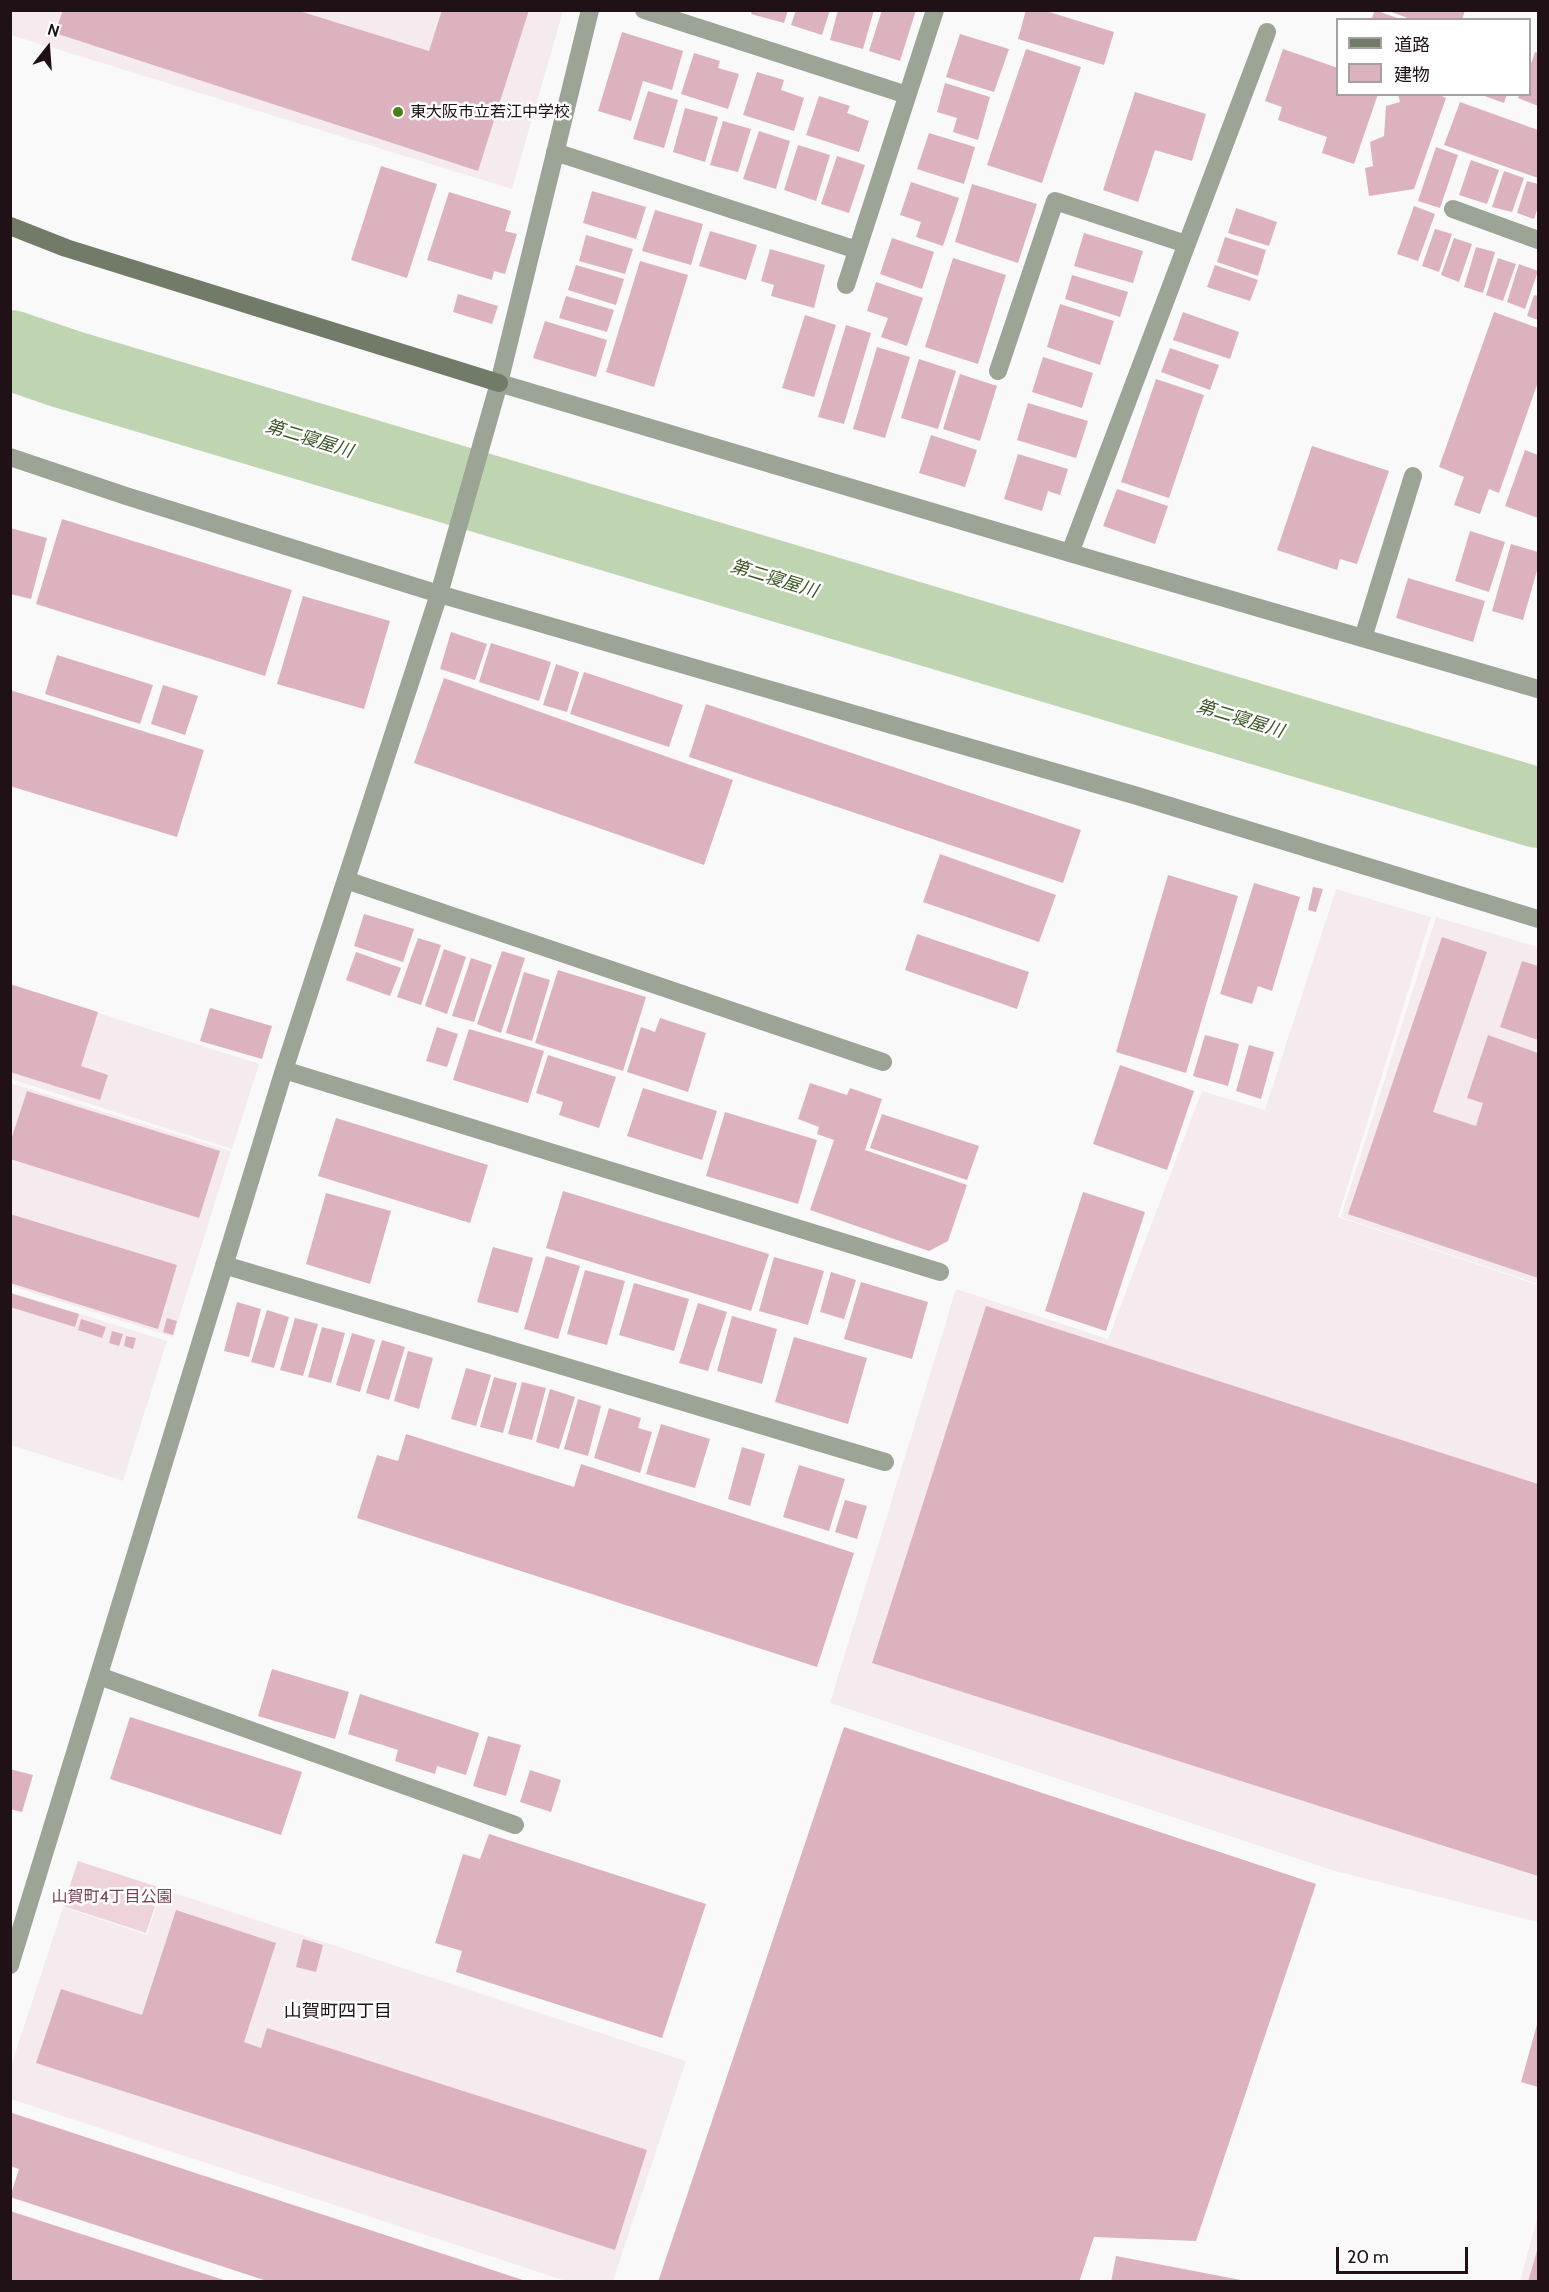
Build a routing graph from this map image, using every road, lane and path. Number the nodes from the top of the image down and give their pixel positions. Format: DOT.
graph roads {
  1 [pos="590,10"];
  2 [pos="644,10"];
  3 [pos="935,10"];
  4 [pos="1267,32"];
  5 [pos="907,95"];
  6 [pos="555,152"];
  7 [pos="1453,209"];
  8 [pos="10,226"];
  9 [pos="1539,240"];
  10 [pos="1186,244"];
  11 [pos="857,250"];
  12 [pos="846,285"];
  13 [pos="998,371"];
  14 [pos="499,383"];
  15 [pos="10,457"];
  16 [pos="1413,476"];
  17 [pos="1070,553"];
  18 [pos="439,594"];
  19 [pos="1363,638"];
  20 [pos="1539,689"];
  21 [pos="346,880"];
  22 [pos="1539,919"];
  23 [pos="883,1062"];
  24 [pos="284,1070"];
  25 [pos="224,1265"];
  26 [pos="940,1272"];
  27 [pos="885,1462"];
  28 [pos="99,1677"];
  29 [pos="515,1825"];
  30 [pos="10,1965"];
  1 -- 6 [label="street"];
  2 -- 5 [label="street"];
  3 -- 5 [label="street"];
  4 -- 10 [label="street"];
  5 -- 11 [label="street"];
  6 -- 11 [label="street"];
  6 -- 14 [label="street"];
  7 -- 9 [label="street"];
  8 -- 14 [label="street"];
  10 -- 13 [label="street"];
  10 -- 17 [label="street"];
  11 -- 12 [label="street"];
  14 -- 17 [label="street"];
  14 -- 18 [label="street"];
  15 -- 18 [label="street"];
  16 -- 19 [label="street"];
  17 -- 19 [label="street"];
  18 -- 21 [label="street"];
  18 -- 22 [label="street"];
  19 -- 20 [label="street"];
  21 -- 23 [label="street"];
  21 -- 24 [label="street"];
  24 -- 25 [label="street"];
  24 -- 26 [label="street"];
  25 -- 27 [label="street"];
  25 -- 28 [label="street"];
  28 -- 29 [label="street"];
  28 -- 30 [label="street"];
}
